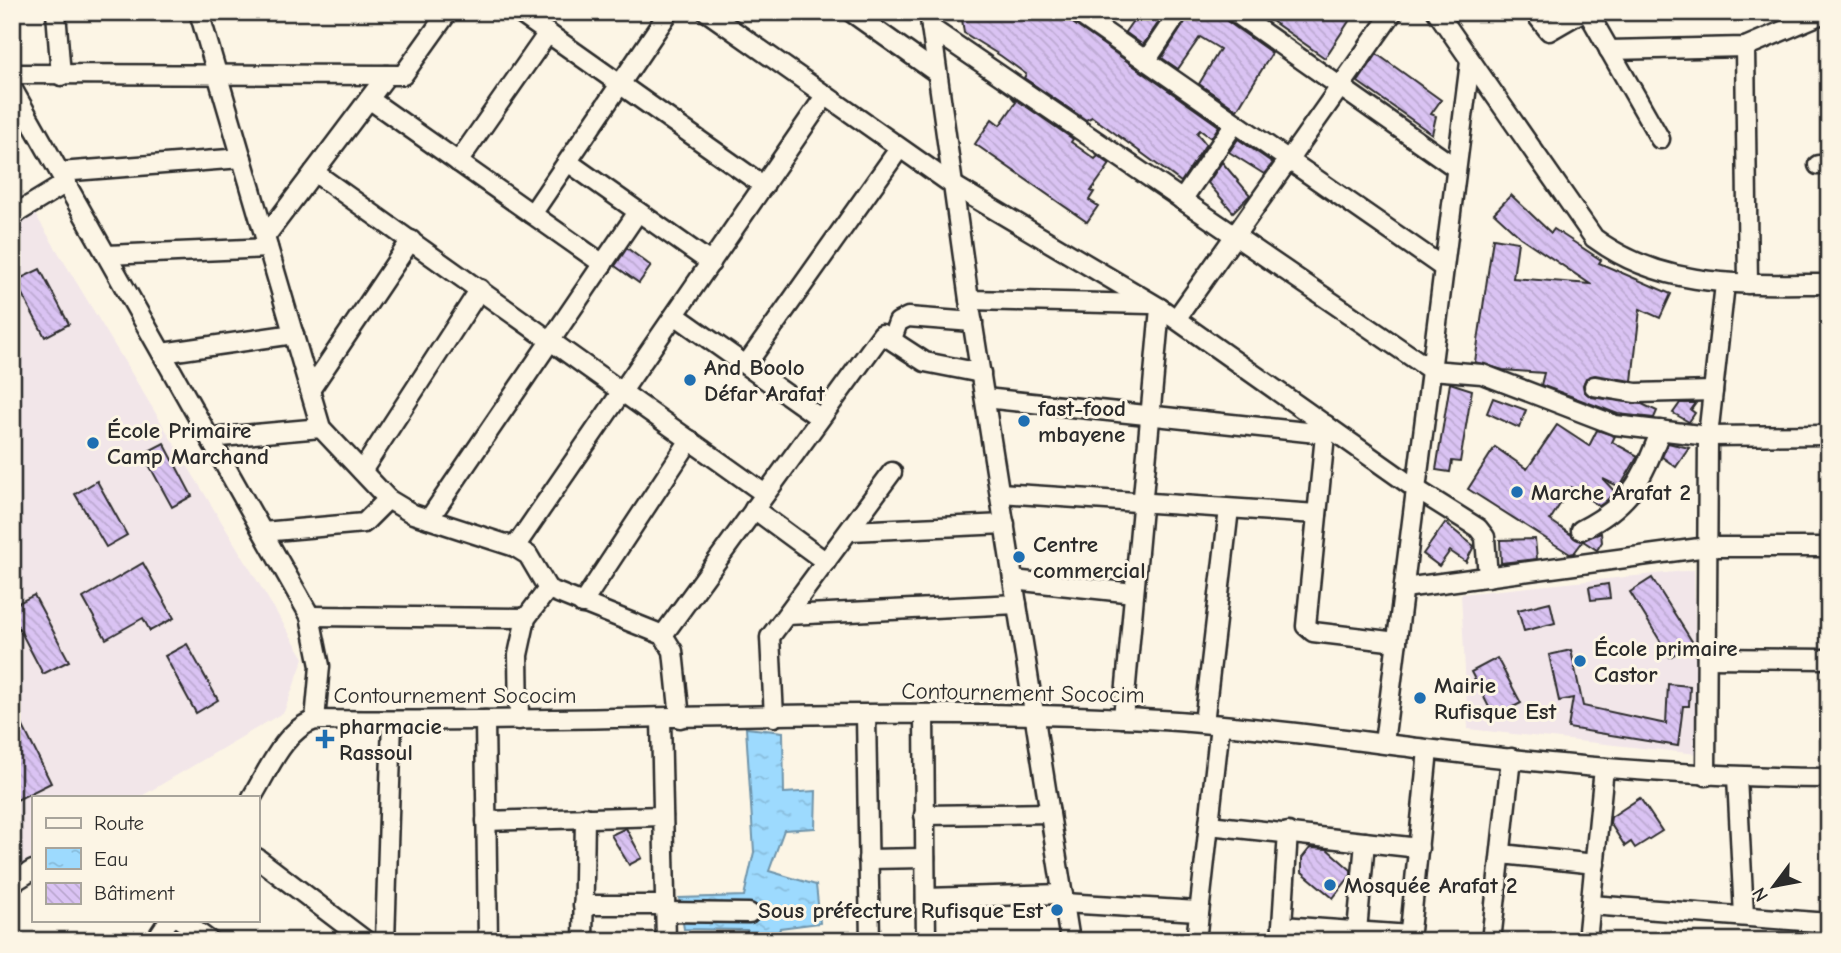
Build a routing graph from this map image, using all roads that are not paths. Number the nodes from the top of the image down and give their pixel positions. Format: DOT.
graph roads {
  1 [pos="56,12"];
  2 [pos="199,12"];
  3 [pos="448,12"];
  4 [pos="518,12"];
  5 [pos="669,12"];
  6 [pos="707,12"];
  7 [pos="851,12"];
  8 [pos="1076,12"];
  9 [pos="1179,12"];
  10 [pos="1234,12"];
  11 [pos="1393,12"];
  12 [pos="1437,12"];
  13 [pos="1534,12"];
  14 [pos="1583,12"];
  15 [pos="1827,12"];
  16 [pos="930,20"];
  17 [pos="548,33"];
  18 [pos="1745,47"];
  19 [pos="1609,50"];
  20 [pos="1146,61"];
  21 [pos="1469,62"];
  22 [pos="937,73"];
  23 [pos="12,74"];
  24 [pos="217,75"];
  25 [pos="387,75"];
  26 [pos="61,76"];
  27 [pos="620,85"];
  28 [pos="1340,87"];
  29 [pos="12,88"];
  30 [pos="825,96"];
  31 [pos="369,99"];
  32 [pos="1235,123"];
  33 [pos="1661,139"];
  34 [pos="899,149"];
  35 [pos="242,158"];
  36 [pos="1288,160"];
  37 [pos="458,162"];
  38 [pos="568,162"];
  39 [pos="1456,168"];
  40 [pos="314,172"];
  41 [pos="63,178"];
  42 [pos="953,185"];
  43 [pos="764,186"];
  44 [pos="1182,200"];
  45 [pos="638,212"];
  46 [pos="532,214"];
  47 [pos="12,216"];
  48 [pos="1234,236"];
  49 [pos="411,240"];
  50 [pos="267,242"];
  51 [pos="107,255"];
  52 [pos="711,263"];
  53 [pos="603,264"];
  54 [pos="1444,268"];
  55 [pos="1725,284"];
  56 [pos="1748,284"];
  57 [pos="1829,284"];
  58 [pos="480,289"];
  59 [pos="969,300"];
  60 [pos="1157,306"];
  61 [pos="675,315"];
  62 [pos="1176,319"];
  63 [pos="973,322"];
  64 [pos="293,334"];
  65 [pos="892,339"];
  66 [pos="550,340"];
  67 [pos="162,353"];
  68 [pos="746,365"];
  69 [pos="1431,370"];
  70 [pos="981,373"];
  71 [pos="1594,386"];
  72 [pos="310,390"];
  73 [pos="622,391"];
  74 [pos="1713,391"];
  75 [pos="985,398"];
  76 [pos="1151,415"];
  77 [pos="820,418"];
  78 [pos="321,428"];
  79 [pos="1326,429"];
  80 [pos="1661,430"];
  81 [pos="1829,435"];
  82 [pos="1708,436"];
  83 [pos="210,438"];
  84 [pos="690,440"];
  85 [pos="362,471"];
  86 [pos="891,472"];
  87 [pos="1416,489"];
  88 [pos="1000,493"];
  89 [pos="765,494"];
  90 [pos="388,499"];
  91 [pos="1143,502"];
  92 [pos="754,509"];
  93 [pos="1229,509"];
  94 [pos="1317,513"];
  95 [pos="429,519"];
  96 [pos="1005,524"];
  97 [pos="1581,530"];
  98 [pos="850,531"];
  99 [pos="263,532"];
  100 [pos="515,547"];
  101 [pos="1707,547"];
  102 [pos="1829,547"];
  103 [pos="826,562"];
  104 [pos="1488,577"];
  105 [pos="1013,580"];
  106 [pos="1404,588"];
  107 [pos="548,589"];
  108 [pos="1134,593"];
  109 [pos="582,604"];
  110 [pos="1017,604"];
  111 [pos="786,615"];
  112 [pos="310,616"];
  113 [pos="526,618"];
  114 [pos="663,635"];
  115 [pos="1397,642"];
  116 [pos="1707,659"];
  117 [pos="1829,659"];
  118 [pos="924,715"];
  119 [pos="866,716"];
  120 [pos="1035,716"];
  121 [pos="774,717"];
  122 [pos="680,718"];
  123 [pos="1123,718"];
  124 [pos="661,719"];
  125 [pos="315,720"];
  126 [pos="485,720"];
  127 [pos="519,720"];
  128 [pos="392,721"];
  129 [pos="1212,724"];
  130 [pos="1384,744"];
  131 [pos="1428,750"];
  132 [pos="1511,758"];
  133 [pos="1604,768"];
  134 [pos="1706,776"];
  135 [pos="1737,777"];
  136 [pos="1829,778"];
  137 [pos="253,796"];
  138 [pos="1050,813"];
  139 [pos="924,815"];
  140 [pos="663,816"];
  141 [pos="585,817"];
  142 [pos="486,821"];
  143 [pos="1209,825"];
  144 [pos="1288,832"];
  145 [pos="1365,842"];
  146 [pos="1419,848"];
  147 [pos="1502,854"];
  148 [pos="925,858"];
  149 [pos="868,859"];
  150 [pos="259,860"];
  151 [pos="1595,864"];
  152 [pos="32,871"];
  153 [pos="12,883"];
  154 [pos="926,898"];
  155 [pos="1063,898"];
  156 [pos="583,905"];
  157 [pos="1591,905"];
  158 [pos="665,909"];
  159 [pos="1198,911"];
  160 [pos="749,913"];
  161 [pos="1744,916"];
  162 [pos="168,922"];
  163 [pos="184,922"];
  164 [pos="1829,923"];
  165 [pos="1357,931"];
  166 [pos="1281,933"];
  167 [pos="1410,938"];
  168 [pos="364,940"];
  169 [pos="155,941"];
  170 [pos="210,941"];
  171 [pos="385,941"];
  172 [pos="488,941"];
  173 [pos="583,941"];
  174 [pos="666,941"];
  175 [pos="870,941"];
  176 [pos="926,941"];
  177 [pos="1070,941"];
  178 [pos="1196,941"];
  179 [pos="1491,941"];
  180 [pos="1587,941"];
  1 -- 26 [label="street"];
  2 -- 24 [label="street"];
  3 -- 25 [label="street"];
  4 -- 17 [label="street"];
  5 -- 27 [label="street"];
  6 -- 30 [label="street"];
  7 -- 22 [label="street"];
  8 -- 20 [label="street"];
  9 -- 20 [label="street"];
  10 -- 28 [label="street"];
  11 -- 28 [label="street"];
  12 -- 21 [label="street"];
  13 -- 14 [label="street"];
  14 -- 19 [label="street"];
  15 -- 18 [label="street"];
  16 -- 22 [label="street"];
  16 -- 44 [label="street"];
  17 -- 27 [label="street"];
  17 -- 37 [label="street"];
  18 -- 19 [label="street"];
  18 -- 56 [label="street"];
  19 -- 33 [label="street"];
  20 -- 32 [label="street"];
  21 -- 39 [label="street"];
  21 -- 55 [label="street"];
  22 -- 42 [label="street"];
  23 -- 26 [label="street"];
  24 -- 25 [label="street"];
  24 -- 26 [label="street"];
  24 -- 35 [label="street"];
  25 -- 31 [label="street"];
  27 -- 38 [label="street"];
  27 -- 43 [label="street"];
  28 -- 36 [label="street"];
  28 -- 39 [label="street"];
  29 -- 41 [label="street"];
  30 -- 34 [label="street"];
  30 -- 43 [label="street"];
  31 -- 37 [label="street"];
  31 -- 40 [label="street"];
  32 -- 36 [label="street"];
  32 -- 44 [label="street"];
  34 -- 42 [label="street"];
  34 -- 68 [label="street"];
  35 -- 41 [label="street"];
  35 -- 50 [label="street"];
  36 -- 48 [label="street"];
  36 -- 54 [label="street"];
  37 -- 46 [label="street"];
  38 -- 45 [label="street"];
  38 -- 46 [label="street"];
  39 -- 54 [label="street"];
  40 -- 49 [label="street"];
  40 -- 50 [label="street"];
  41 -- 47 [label="street"];
  41 -- 51 [label="street"];
  42 -- 59 [label="street"];
  42 -- 60 [label="street"];
  43 -- 52 [label="street"];
  44 -- 48 [label="street"];
  45 -- 52 [label="street"];
  45 -- 53 [label="street"];
  46 -- 53 [label="street"];
  48 -- 62 [label="street"];
  48 -- 69 [label="street"];
  49 -- 58 [label="street"];
  49 -- 72 [label="street"];
  50 -- 51 [label="street"];
  50 -- 64 [label="street"];
  51 -- 67 [label="street"];
  52 -- 61 [label="street"];
  53 -- 66 [label="street"];
  54 -- 69 [label="street"];
  55 -- 56 [label="street"];
  55 -- 74 [label="street"];
  56 -- 57 [label="street"];
  58 -- 66 [label="street"];
  58 -- 85 [label="street"];
  59 -- 60 [label="street"];
  59 -- 63 [label="street"];
  60 -- 62 [label="street"];
  60 -- 76 [label="street"];
  61 -- 68 [label="street"];
  61 -- 73 [label="street"];
  62 -- 79 [label="street"];
  63 -- 65 [label="street"];
  63 -- 70 [label="street"];
  64 -- 67 [label="street"];
  64 -- 72 [label="street"];
  65 -- 70 [label="street"];
  65 -- 77 [label="street"];
  66 -- 73 [label="street"];
  66 -- 95 [label="street"];
  67 -- 83 [label="street"];
  68 -- 77 [label="street"];
  69 -- 80 [label="street"];
  69 -- 87 [label="street"];
  70 -- 75 [label="street"];
  71 -- 74 [label="street"];
  72 -- 78 [label="street"];
  73 -- 84 [label="street"];
  73 -- 100 [label="street"];
  74 -- 82 [label="street"];
  75 -- 76 [label="street"];
  75 -- 88 [label="street"];
  76 -- 79 [label="street"];
  76 -- 91 [label="street"];
  77 -- 89 [label="street"];
  78 -- 83 [label="street"];
  78 -- 85 [label="street"];
  79 -- 87 [label="street"];
  79 -- 94 [label="street"];
  80 -- 82 [label="street"];
  80 -- 97 [label="street"];
  81 -- 82 [label="street"];
  82 -- 101 [label="street"];
  83 -- 99 [label="street"];
  84 -- 89 [label="street"];
  84 -- 109 [label="street"];
  85 -- 90 [label="street"];
  86 -- 98 [label="street"];
  87 -- 104 [label="street"];
  87 -- 106 [label="street"];
  88 -- 91 [label="street"];
  88 -- 96 [label="street"];
  89 -- 92 [label="street"];
  90 -- 95 [label="street"];
  90 -- 99 [label="street"];
  91 -- 93 [label="street"];
  91 -- 108 [label="street"];
  92 -- 103 [label="street"];
  92 -- 114 [label="street"];
  93 -- 94 [label="street"];
  93 -- 129 [label="street"];
  94 -- 115 [label="street"];
  95 -- 100 [label="street"];
  96 -- 98 [label="street"];
  96 -- 105 [label="street"];
  98 -- 103 [label="street"];
  99 -- 112 [label="street"];
  100 -- 107 [label="street"];
  101 -- 102 [label="street"];
  101 -- 104 [label="street"];
  101 -- 116 [label="street"];
  103 -- 111 [label="street"];
  104 -- 106 [label="street"];
  105 -- 108 [label="street"];
  105 -- 110 [label="street"];
  106 -- 115 [label="street"];
  107 -- 109 [label="street"];
  107 -- 113 [label="street"];
  108 -- 123 [label="street"];
  109 -- 114 [label="street"];
  110 -- 111 [label="street"];
  110 -- 120 [label="street"];
  111 -- 121 [label="street"];
  112 -- 113 [label="street"];
  112 -- 125 [label="street"];
  113 -- 127 [label="street"];
  114 -- 122 [label="street"];
  115 -- 130 [label="street"];
  116 -- 117 [label="street"];
  116 -- 134 [label="street"];
  118 -- 119 [label="street, Contournement Sococim"];
  118 -- 120 [label="street, Contournement Sococim"];
  118 -- 139 [label="street"];
  119 -- 121 [label="street, Contournement Sococim"];
  119 -- 149 [label="street"];
  120 -- 123 [label="street, Contournement Sococim"];
  120 -- 138 [label="street"];
  121 -- 122 [label="street, Contournement Sococim"];
  122 -- 124 [label="street, Contournement Sococim"];
  123 -- 129 [label="street, Contournement Sococim"];
  124 -- 127 [label="street, Contournement Sococim"];
  124 -- 140 [label="street"];
  125 -- 128 [label="street, Contournement Sococim"];
  125 -- 137 [label="street, Contournement Sococim"];
  126 -- 127 [label="street, Contournement Sococim"];
  126 -- 128 [label="street, Contournement Sococim"];
  126 -- 142 [label="street"];
  128 -- 171 [label="street"];
  129 -- 130 [label="street, Contournement Sococim"];
  129 -- 143 [label="street"];
  130 -- 131 [label="street, Contournement Sococim"];
  131 -- 132 [label="street, Contournement Sococim"];
  131 -- 146 [label="street"];
  132 -- 133 [label="street, Contournement Sococim"];
  132 -- 147 [label="street"];
  133 -- 134 [label="street, Contournement Sococim"];
  133 -- 151 [label="street"];
  134 -- 135 [label="street, Contournement Sococim"];
  135 -- 136 [label="street, Contournement Sococim"];
  135 -- 161 [label="street"];
  138 -- 139 [label="street"];
  138 -- 155 [label="street"];
  139 -- 148 [label="street"];
  140 -- 141 [label="street"];
  140 -- 158 [label="street"];
  141 -- 142 [label="street"];
  141 -- 156 [label="street"];
  142 -- 172 [label="street"];
  143 -- 144 [label="street"];
  143 -- 159 [label="street"];
  144 -- 145 [label="street"];
  144 -- 166 [label="street"];
  145 -- 146 [label="street"];
  145 -- 165 [label="street"];
  146 -- 167 [label="street"];
  147 -- 151 [label="street"];
  147 -- 179 [label="street"];
  148 -- 149 [label="street"];
  148 -- 154 [label="street"];
  149 -- 175 [label="street"];
  150 -- 168 [label="street"];
  151 -- 157 [label="street"];
  152 -- 153 [label="street"];
  154 -- 155 [label="street"];
  154 -- 176 [label="street"];
  155 -- 159 [label="street"];
  155 -- 177 [label="street"];
  156 -- 158 [label="street"];
  156 -- 173 [label="street"];
  157 -- 161 [label="street"];
  157 -- 180 [label="street"];
  158 -- 160 [label="street"];
  158 -- 174 [label="street"];
  159 -- 178 [label="street"];
  161 -- 164 [label="street"];
  162 -- 169 [label="street"];
  163 -- 170 [label="street"];
  165 -- 166 [label="street"];
  165 -- 167 [label="street"];
}
